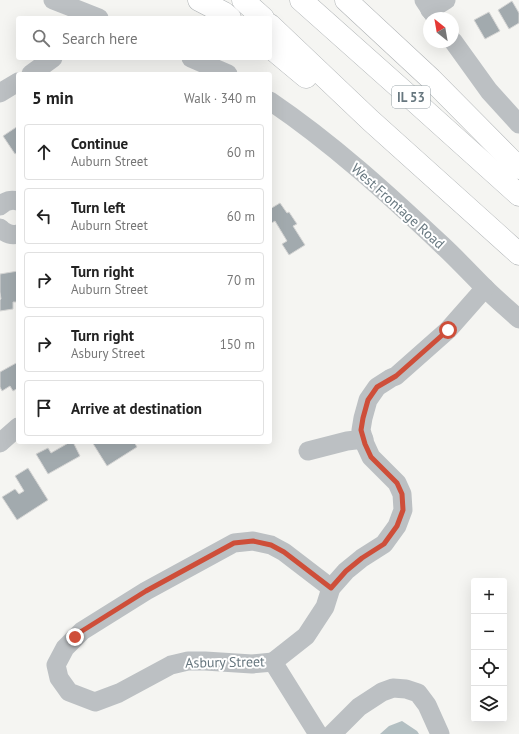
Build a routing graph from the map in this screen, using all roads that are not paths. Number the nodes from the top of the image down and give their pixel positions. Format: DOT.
graph roads {
  1 [pos="53,0"];
  2 [pos="199,0"];
  3 [pos="243,0"];
  4 [pos="301,0"];
  5 [pos="346,0"];
  6 [pos="89,16"];
  7 [pos="228,16"];
  8 [pos="260,16"];
  9 [pos="272,27"];
  10 [pos="458,48"];
  11 [pos="272,49"];
  12 [pos="50,60"];
  13 [pos="196,60"];
  14 [pos="34,72"];
  15 [pos="223,72"];
  16 [pos="16,83"];
  17 [pos="0,93"];
  18 [pos="272,108"];
  19 [pos="370,120"];
  20 [pos="519,124"];
  21 [pos="519,168"];
  22 [pos="519,196"];
  23 [pos="0,228"];
  24 [pos="16,234"];
  25 [pos="519,254"];
  26 [pos="485,288"];
  27 [pos="519,319"];
  28 [pos="16,429"];
  29 [pos="364,439"];
  30 [pos="0,443"];
  31 [pos="308,451"];
  32 [pos="331,588"];
  33 [pos="273,662"];
  34 [pos="318,734"];
  35 [pos="332,734"];
  36 [pos="440,734"];
  1 -- 6 [label="street"];
  2 -- 7 [label="highway"];
  3 -- 8 [label="highway"];
  4 -- 22 [label="highway, IL 53"];
  5 -- 21 [label="highway"];
  9 -- 19 [label="highway"];
  10 -- 20 [label="street"];
  11 -- 19 [label="highway"];
  12 -- 14 [label="street"];
  13 -- 15 [label="street"];
  16 -- 17 [label="street"];
  18 -- 26 [label="street, West Frontage Road"];
  19 -- 25 [label="highway"];
  23 -- 24 [label="street"];
  26 -- 27 [label="street, West Frontage Road"];
  26 -- 29 [label="street"];
  28 -- 30 [label="street"];
  29 -- 31 [label="street"];
  29 -- 32 [label="street"];
  32 -- 33 [label="street"];
  32 -- 33 [label="street, Asbury Street"];
  33 -- 34 [label="street"];
  35 -- 36 [label="street"];
}
